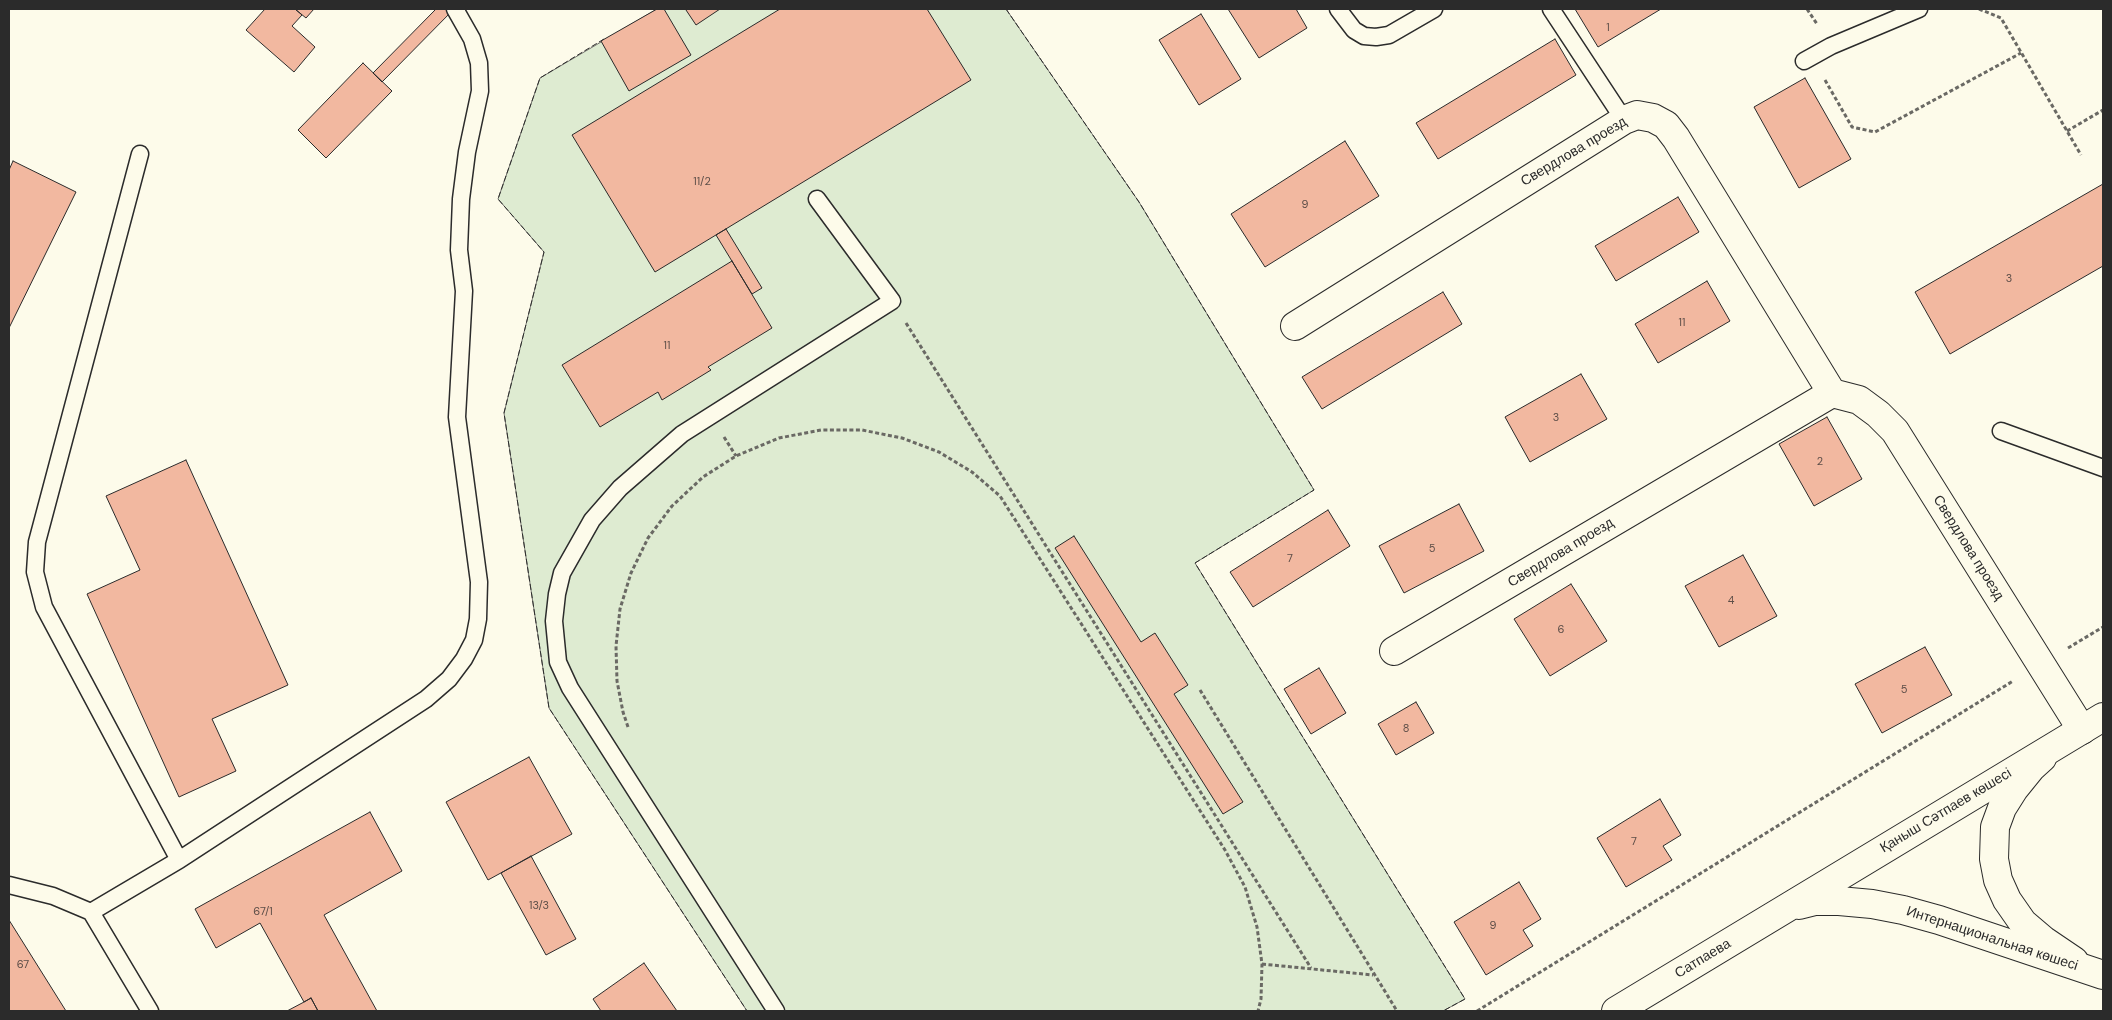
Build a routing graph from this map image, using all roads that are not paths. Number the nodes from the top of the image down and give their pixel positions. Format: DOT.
graph roads {
  1 [pos="455,9"];
  2 [pos="1338,9"];
  3 [pos="1434,9"];
  4 [pos="1551,9"];
  5 [pos="1919,9"];
  6 [pos="1808,59"];
  7 [pos="1624,120"];
  8 [pos="140,154"];
  9 [pos="817,198"];
  10 [pos="1295,326"];
  11 [pos="1832,393"];
  12 [pos="2000,431"];
  13 [pos="2103,468"];
  14 [pos="1394,651"];
  15 [pos="2083,729"];
  16 [pos="179,860"];
  17 [pos="9,885"];
  18 [pos="1790,907"];
  19 [pos="91,912"];
  20 [pos="2101,974"];
  21 [pos="150,1011"];
  22 [pos="776,1011"];
  23 [pos="1616,1011"];
  1 -- 16 [label="lane"];
  2 -- 3 [label="lane"];
  4 -- 7 [label="lane"];
  5 -- 6 [label="lane"];
  7 -- 10 [label="street, Свердлова проезд"];
  7 -- 11 [label="street, Свердлова проезд"];
  8 -- 16 [label="lane"];
  9 -- 22 [label="lane"];
  11 -- 14 [label="street, Свердлова проезд"];
  11 -- 15 [label="street, Свердлова проезд"];
  12 -- 13 [label="lane"];
  15 -- 18 [label="street, Қаныш Сәтпаев көшесі"];
  15 -- 20 [label="street"];
  16 -- 19 [label="lane"];
  17 -- 19 [label="lane"];
  18 -- 20 [label="street, Интернациональная көшесі"];
  18 -- 23 [label="street, Сатпаева"];
  19 -- 21 [label="lane"];
}
